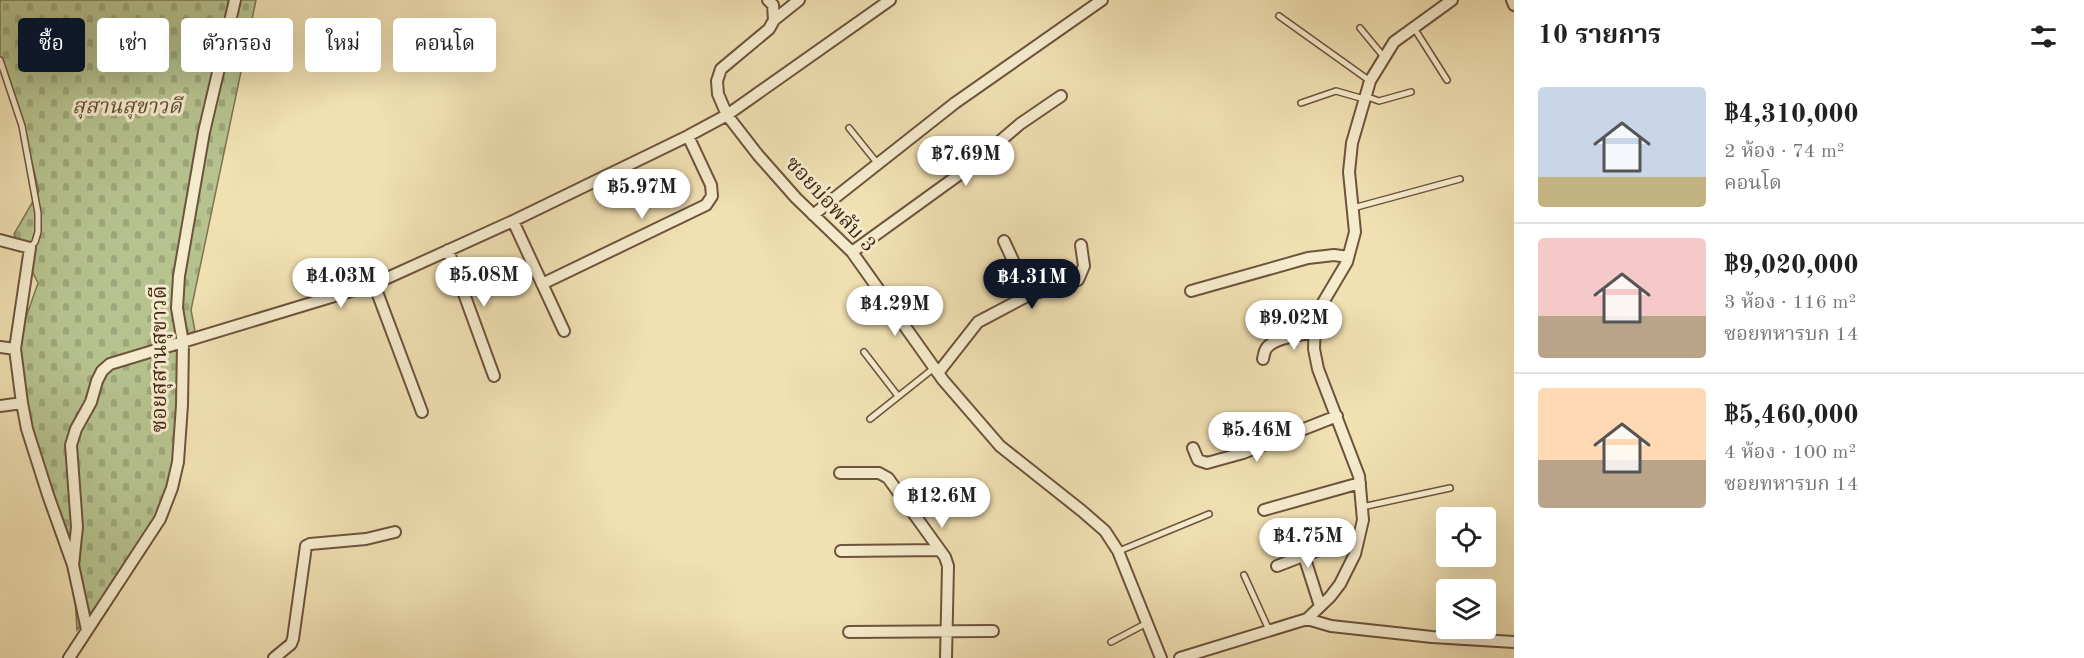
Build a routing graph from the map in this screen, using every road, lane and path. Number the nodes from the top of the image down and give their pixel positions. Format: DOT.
graph roads {
  1 [pos="236,0"];
  2 [pos="768,0"];
  3 [pos="799,0"];
  4 [pos="890,0"];
  5 [pos="1102,0"];
  6 [pos="1452,0"];
  7 [pos="1512,0"];
  8 [pos="1514,4"];
  9 [pos="1279,16"];
  10 [pos="774,20"];
  11 [pos="1414,27"];
  12 [pos="1360,28"];
  13 [pos="1384,58"];
  14 [pos="0,60"];
  15 [pos="1447,80"];
  16 [pos="1371,81"];
  17 [pos="1411,92"];
  18 [pos="1061,96"];
  19 [pos="1365,98"];
  20 [pos="1301,103"];
  21 [pos="727,115"];
  22 [pos="849,128"];
  23 [pos="688,136"];
  24 [pos="878,164"];
  25 [pos="1460,179"];
  26 [pos="1352,208"];
  27 [pos="813,215"];
  28 [pos="513,221"];
  29 [pos="0,240"];
  30 [pos="1004,241"];
  31 [pos="1081,245"];
  32 [pos="30,248"];
  33 [pos="448,250"];
  34 [pos="852,252"];
  35 [pos="1348,257"];
  36 [pos="374,284"];
  37 [pos="542,284"];
  38 [pos="1191,291"];
  39 [pos="1029,296"];
  40 [pos="564,332"];
  41 [pos="1314,332"];
  42 [pos="183,343"];
  43 [pos="0,347"];
  44 [pos="15,349"];
  45 [pos="864,352"];
  46 [pos="1263,359"];
  47 [pos="936,370"];
  48 [pos="494,376"];
  49 [pos="898,396"];
  50 [pos="22,403"];
  51 [pos="0,406"];
  52 [pos="422,412"];
  53 [pos="1337,416"];
  54 [pos="870,419"];
  55 [pos="1193,448"];
  56 [pos="840,473"];
  57 [pos="1360,483"];
  58 [pos="1450,488"];
  59 [pos="1362,507"];
  60 [pos="1264,510"];
  61 [pos="1209,514"];
  62 [pos="394,532"];
  63 [pos="1329,546"];
  64 [pos="940,550"];
  65 [pos="841,551"];
  66 [pos="1118,551"];
  67 [pos="1304,556"];
  68 [pos="73,565"];
  69 [pos="1277,566"];
  70 [pos="1244,574"];
  71 [pos="1320,606"];
  72 [pos="1307,619"];
  73 [pos="1147,623"];
  74 [pos="87,630"];
  75 [pos="946,630"];
  76 [pos="1269,630"];
  77 [pos="993,631"];
  78 [pos="849,632"];
  79 [pos="1111,642"];
  80 [pos="1514,642"];
  81 [pos="69,658"];
  82 [pos="274,658"];
  83 [pos="946,658"];
  84 [pos="1161,658"];
  85 [pos="1180,658"];
  1 -- 42 [label="street, ซอยสุสานสุขาวดี"];
  2 -- 10 [label="street"];
  3 -- 10 [label="street, ซอยบ่อพลับ 3"];
  4 -- 21 [label="street"];
  5 -- 24 [label="street"];
  6 -- 11 [label="street"];
  7 -- 8 [label="street"];
  9 -- 16 [label="lane"];
  10 -- 21 [label="street, ซอยบ่อพลับ 3"];
  11 -- 13 [label="street"];
  11 -- 15 [label="lane"];
  12 -- 13 [label="lane"];
  13 -- 16 [label="street"];
  14 -- 32 [label="lane"];
  16 -- 19 [label="street"];
  17 -- 19 [label="lane"];
  18 -- 34 [label="street"];
  19 -- 20 [label="lane"];
  19 -- 26 [label="street"];
  21 -- 23 [label="street"];
  21 -- 27 [label="street, ซอยบ่อพลับ 3"];
  22 -- 24 [label="lane"];
  23 -- 28 [label="street"];
  23 -- 37 [label="street"];
  24 -- 27 [label="street"];
  25 -- 26 [label="lane"];
  26 -- 35 [label="street"];
  27 -- 34 [label="street, ซอยบ่อพลับ 3"];
  28 -- 33 [label="street"];
  28 -- 37 [label="street"];
  29 -- 32 [label="street"];
  30 -- 39 [label="street"];
  31 -- 39 [label="street"];
  32 -- 44 [label="street"];
  33 -- 36 [label="street"];
  33 -- 48 [label="street"];
  34 -- 47 [label="street, ซอยบ่อพลับ 3"];
  35 -- 38 [label="street"];
  35 -- 41 [label="street"];
  36 -- 42 [label="street"];
  36 -- 52 [label="street"];
  37 -- 40 [label="street"];
  39 -- 47 [label="street"];
  41 -- 46 [label="street"];
  41 -- 53 [label="street"];
  42 -- 68 [label="street"];
  42 -- 74 [label="street, ซอยสุสานสุขาวดี"];
  43 -- 44 [label="street"];
  44 -- 50 [label="street"];
  45 -- 49 [label="lane"];
  47 -- 49 [label="lane"];
  47 -- 66 [label="street, ซอยบ่อพลับ 3"];
  49 -- 54 [label="lane"];
  50 -- 51 [label="street"];
  50 -- 68 [label="street"];
  53 -- 55 [label="street"];
  53 -- 57 [label="street"];
  56 -- 64 [label="street"];
  57 -- 59 [label="street"];
  57 -- 60 [label="street"];
  58 -- 59 [label="lane"];
  59 -- 71 [label="street"];
  61 -- 66 [label="lane"];
  62 -- 82 [label="street"];
  63 -- 67 [label="street"];
  64 -- 65 [label="street"];
  64 -- 75 [label="street"];
  66 -- 73 [label="street, ซอยบ่อพลับ 3"];
  67 -- 69 [label="street"];
  67 -- 71 [label="street"];
  68 -- 74 [label="street"];
  70 -- 76 [label="lane"];
  71 -- 72 [label="street"];
  72 -- 76 [label="street"];
  72 -- 80 [label="street"];
  73 -- 79 [label="lane"];
  73 -- 84 [label="street, ซอยบ่อพลับ 3"];
  74 -- 81 [label="street, ซอยสุสานสุขาวดี"];
  75 -- 77 [label="street"];
  75 -- 78 [label="street"];
  75 -- 83 [label="street"];
  76 -- 85 [label="street"];
}
